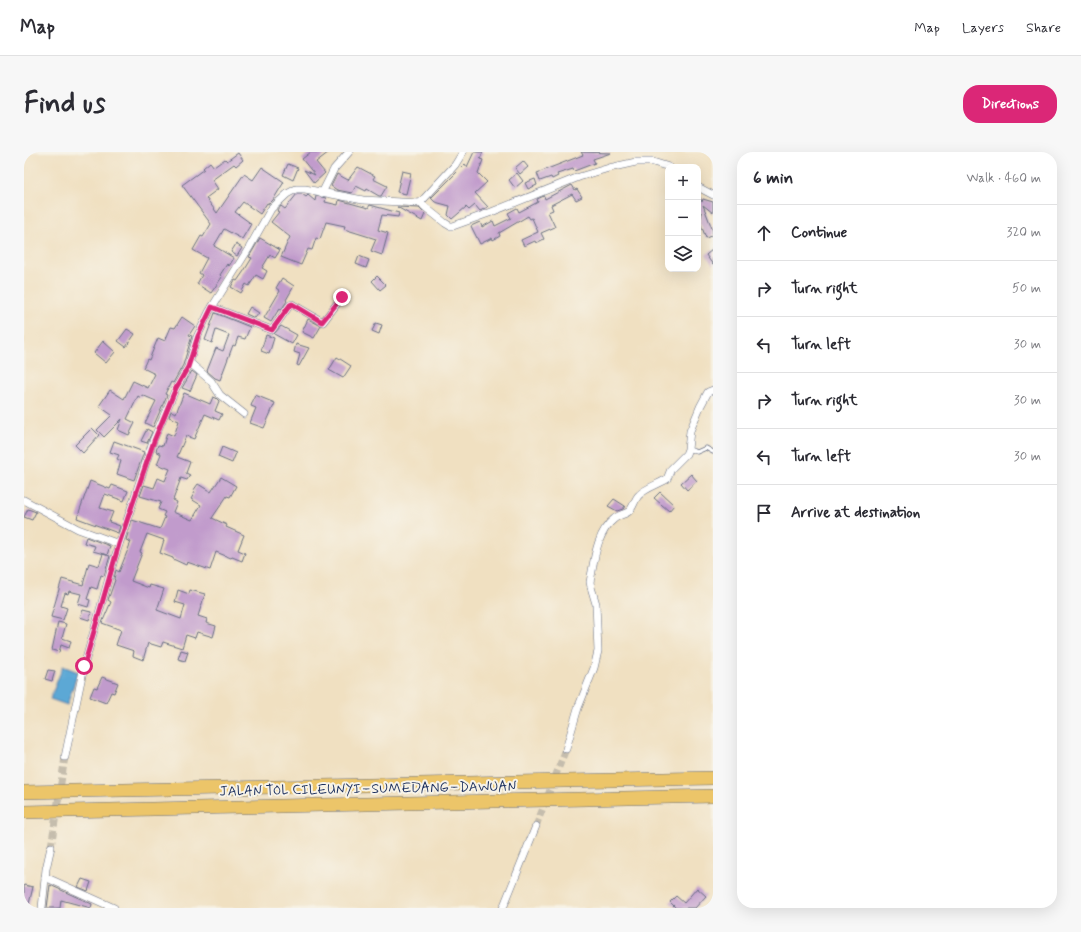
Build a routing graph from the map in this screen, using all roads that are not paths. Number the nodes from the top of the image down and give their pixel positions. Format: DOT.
graph roads {
  1 [pos="349,152"];
  2 [pos="463,152"];
  3 [pos="665,166"];
  4 [pos="701,189"];
  5 [pos="322,193"];
  6 [pos="713,196"];
  7 [pos="420,203"];
  8 [pos="342,297"];
  9 [pos="212,307"];
  10 [pos="190,362"];
  11 [pos="713,390"];
  12 [pos="244,414"];
  13 [pos="688,449"];
  14 [pos="713,452"];
  15 [pos="24,500"];
  16 [pos="119,544"];
  17 [pos="566,749"];
  18 [pos="65,757"];
  19 [pos="713,778"];
  20 [pos="24,792"];
  21 [pos="713,796"];
  22 [pos="24,812"];
  23 [pos="536,826"];
  24 [pos="51,847"];
  25 [pos="45,877"];
  26 [pos="42,908"];
  27 [pos="114,908"];
  28 [pos="504,908"];
  1 -- 5 [label="street"];
  2 -- 7 [label="street"];
  3 -- 7 [label="street"];
  4 -- 6 [label="street"];
  5 -- 7 [label="street"];
  5 -- 9 [label="street"];
  8 -- 9 [label="street"];
  9 -- 10 [label="street"];
  10 -- 12 [label="street"];
  10 -- 16 [label="street"];
  11 -- 13 [label="street"];
  13 -- 14 [label="lane"];
  13 -- 17 [label="street"];
  15 -- 16 [label="street"];
  16 -- 18 [label="street"];
  19 -- 20 [label="highway, JALAN TOL CILEUNYI–SUMEDANG–DAWUAN"];
  21 -- 22 [label="highway, JALAN TOL CILEUNYI–SUMEDANG–DAWUAN"];
  23 -- 28 [label="street"];
  24 -- 25 [label="street"];
  25 -- 26 [label="street"];
  25 -- 27 [label="street"];
}
